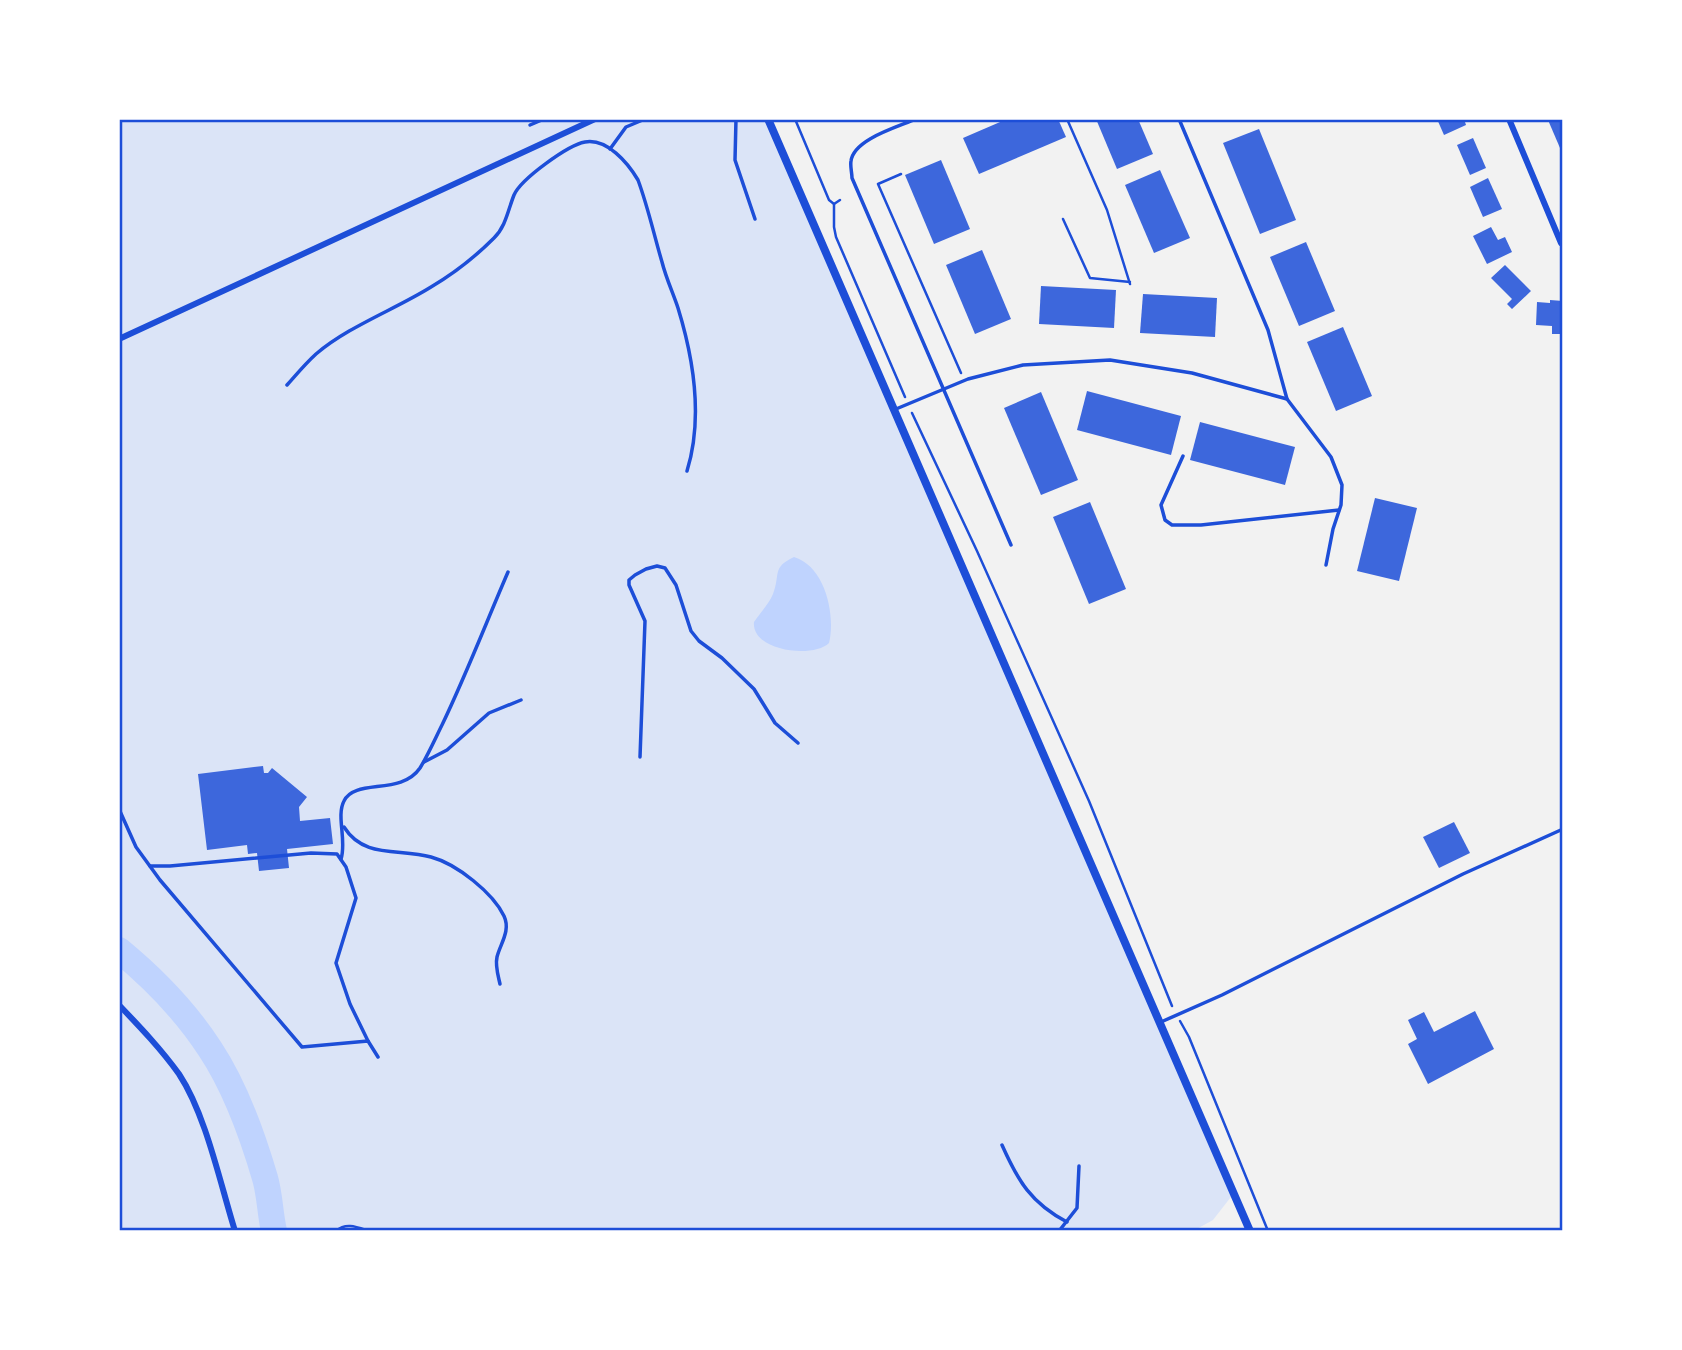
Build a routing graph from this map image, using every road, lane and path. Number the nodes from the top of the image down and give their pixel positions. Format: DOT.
graph roads {
  1 [pos="544,119"];
  2 [pos="595,119"];
  3 [pos="645,119"];
  4 [pos="736,119"];
  5 [pos="768,119"];
  6 [pos="795,119"];
  7 [pos="916,119"];
  8 [pos="1068,119"];
  9 [pos="1179,119"];
  10 [pos="1509,119"];
  11 [pos="530,125"];
  12 [pos="610,149"];
  13 [pos="901,174"];
  14 [pos="841,200"];
  15 [pos="834,204"];
  16 [pos="755,219"];
  17 [pos="1063,219"];
  18 [pos="1561,243"];
  19 [pos="119,339"];
  20 [pos="965,381"];
  21 [pos="287,386"];
  22 [pos="942,390"];
  23 [pos="1287,399"];
  24 [pos="908,404"];
  25 [pos="894,410"];
  26 [pos="1183,456"];
  27 [pos="687,471"];
  28 [pos="1339,510"];
  29 [pos="1010,545"];
  30 [pos="1326,565"];
  31 [pos="508,572"];
  32 [pos="522,700"];
  33 [pos="798,743"];
  34 [pos="640,757"];
  35 [pos="422,763"];
  36 [pos="119,809"];
  37 [pos="343,825"];
  38 [pos="1563,829"];
  39 [pos="341,859"];
  40 [pos="149,866"];
  41 [pos="500,984"];
  42 [pos="119,1005"];
  43 [pos="1176,1015"];
  44 [pos="1160,1022"];
  45 [pos="368,1041"];
  46 [pos="378,1057"];
  47 [pos="1002,1145"];
  48 [pos="1079,1166"];
  49 [pos="1067,1222"];
  50 [pos="235,1231"];
  51 [pos="336,1231"];
  52 [pos="369,1231"];
  53 [pos="1059,1231"];
  54 [pos="1250,1231"];
  55 [pos="1268,1231"];
  1 -- 11 [label="lane"];
  2 -- 19 [label="street"];
  3 -- 12 [label="lane"];
  4 -- 16 [label="lane"];
  5 -- 25 [label="street"];
  6 -- 15 [label="path"];
  7 -- 22 [label="lane"];
  8 -- 17 [label="path"];
  9 -- 23 [label="lane"];
  10 -- 18 [label="street"];
  12 -- 21 [label="lane"];
  12 -- 27 [label="lane"];
  13 -- 20 [label="path"];
  14 -- 15 [label="path"];
  15 -- 24 [label="path"];
  20 -- 22 [label="lane"];
  20 -- 23 [label="lane"];
  22 -- 24 [label="lane"];
  22 -- 29 [label="lane"];
  23 -- 28 [label="lane"];
  24 -- 25 [label="lane"];
  24 -- 43 [label="path"];
  25 -- 44 [label="street"];
  26 -- 28 [label="lane"];
  28 -- 30 [label="lane"];
  31 -- 35 [label="lane"];
  32 -- 35 [label="lane"];
  33 -- 34 [label="lane"];
  35 -- 37 [label="lane"];
  36 -- 40 [label="lane"];
  37 -- 39 [label="lane"];
  37 -- 41 [label="lane"];
  38 -- 43 [label="lane"];
  39 -- 40 [label="lane"];
  39 -- 45 [label="lane"];
  40 -- 45 [label="lane"];
  42 -- 50 [label="street"];
  43 -- 44 [label="lane"];
  43 -- 55 [label="path"];
  44 -- 54 [label="street"];
  45 -- 46 [label="lane"];
  47 -- 49 [label="lane"];
  48 -- 49 [label="lane"];
  49 -- 53 [label="lane"];
  51 -- 52 [label="path"];
}
